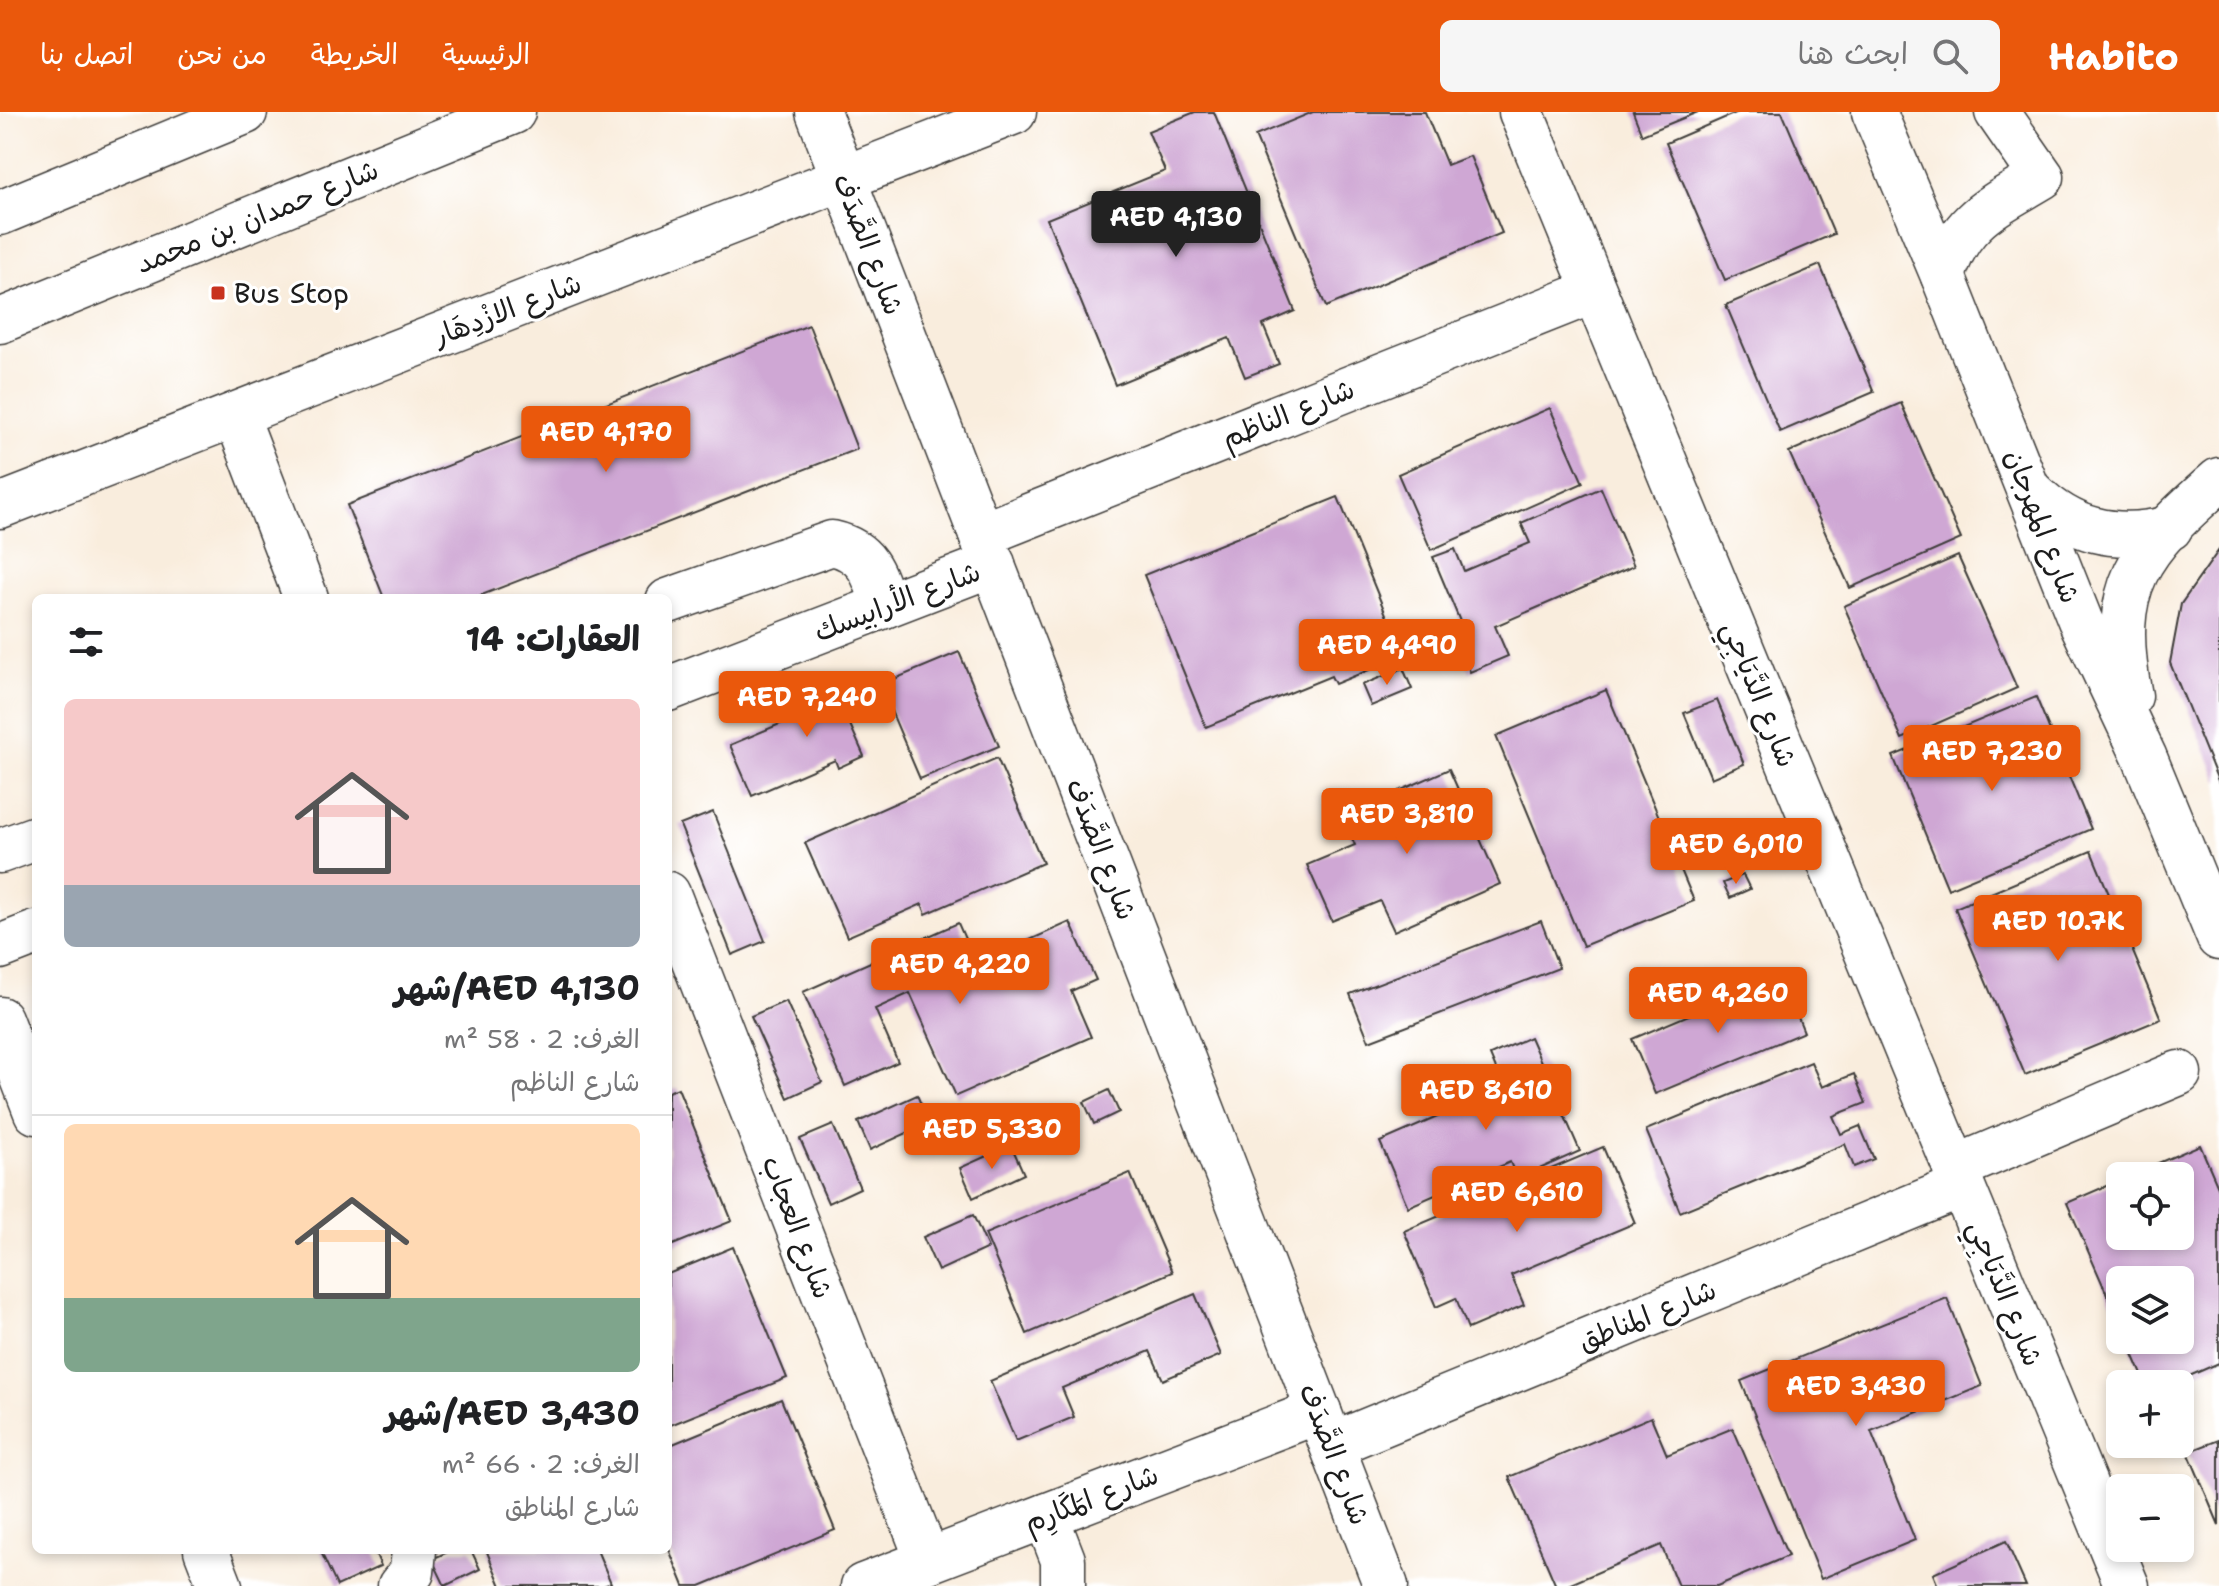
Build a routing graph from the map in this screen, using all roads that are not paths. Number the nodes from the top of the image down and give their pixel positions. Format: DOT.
graph roads {
  1 [pos="245,112"];
  2 [pos="513,112"];
  3 [pos="818,112"];
  4 [pos="1014,112"];
  5 [pos="1521,112"];
  6 [pos="1874,112"];
  7 [pos="1896,112"];
  8 [pos="1997,112"];
  9 [pos="844,178"];
  10 [pos="0,213"];
  11 [pos="1975,217"];
  12 [pos="1943,276"];
  13 [pos="1594,291"];
  14 [pos="0,321"];
  15 [pos="236,415"];
  16 [pos="2219,480"];
  17 [pos="2031,492"];
  18 [pos="0,506"];
  19 [pos="2170,528"];
  20 [pos="987,550"];
  21 [pos="304,594"];
  22 [pos="672,600"];
  23 [pos="884,606"];
  24 [pos="672,687"];
  25 [pos="2144,756"];
  26 [pos="32,839"];
  27 [pos="0,851"];
  28 [pos="672,904"];
  29 [pos="32,935"];
  30 [pos="2219,938"];
  31 [pos="0,947"];
  32 [pos="0,1019"];
  33 [pos="2179,1073"];
  34 [pos="32,1102"];
  35 [pos="1959,1177"];
  36 [pos="1325,1428"];
  37 [pos="1046,1516"];
  38 [pos="208,1554"];
  39 [pos="414,1554"];
  40 [pos="928,1561"];
  41 [pos="220,1586"];
  42 [pos="400,1586"];
  43 [pos="863,1586"];
  44 [pos="1063,1586"];
  45 [pos="1386,1586"];
  46 [pos="2127,1586"];
  1 -- 10 [label="street"];
  2 -- 14 [label="street, شارع حمدان بن محمد"];
  3 -- 9 [label="street, شارع الصَّدَف"];
  4 -- 9 [label="street, شارع الازْدِهَار"];
  5 -- 13 [label="street, شارع الدَّيَاجِي"];
  6 -- 12 [label="street, شارع المهرجان"];
  7 -- 11 [label="street"];
  8 -- 11 [label="street"];
  9 -- 15 [label="street, شارع الازْدِهَار"];
  9 -- 20 [label="street, شارع الصَّدَف"];
  11 -- 12 [label="street"];
  12 -- 17 [label="street, شارع المهرجان"];
  13 -- 20 [label="street, شارع الناظم"];
  13 -- 35 [label="street, شارع الدَّيَاجِي"];
  15 -- 18 [label="street, شارع الازْدِهَار"];
  15 -- 21 [label="street"];
  16 -- 19 [label="street"];
  17 -- 19 [label="street"];
  17 -- 25 [label="street, شارع المهرجان"];
  19 -- 25 [label="street"];
  20 -- 23 [label="street, شارع الأرابيسك"];
  20 -- 36 [label="street, شارع الصَّدَف"];
  22 -- 23 [label="street"];
  23 -- 24 [label="street, شارع الأرابيسك"];
  25 -- 30 [label="street, شارع المهرجان"];
  26 -- 27 [label="street"];
  28 -- 40 [label="street, شارع العجاب"];
  29 -- 31 [label="street"];
  32 -- 34 [label="street"];
  33 -- 35 [label="street, شارع المناطق"];
  35 -- 36 [label="street, شارع المناطق"];
  35 -- 46 [label="street, شارع الدَّيَاجِي"];
  36 -- 37 [label="street, شارع المَكَارِم"];
  36 -- 45 [label="street, شارع الصَّدَف"];
  37 -- 40 [label="street, شارع المَكَارِم"];
  37 -- 44 [label="street"];
  38 -- 41 [label="street"];
  39 -- 42 [label="street"];
  40 -- 43 [label="street, شارع المَكَارِم"];
}
